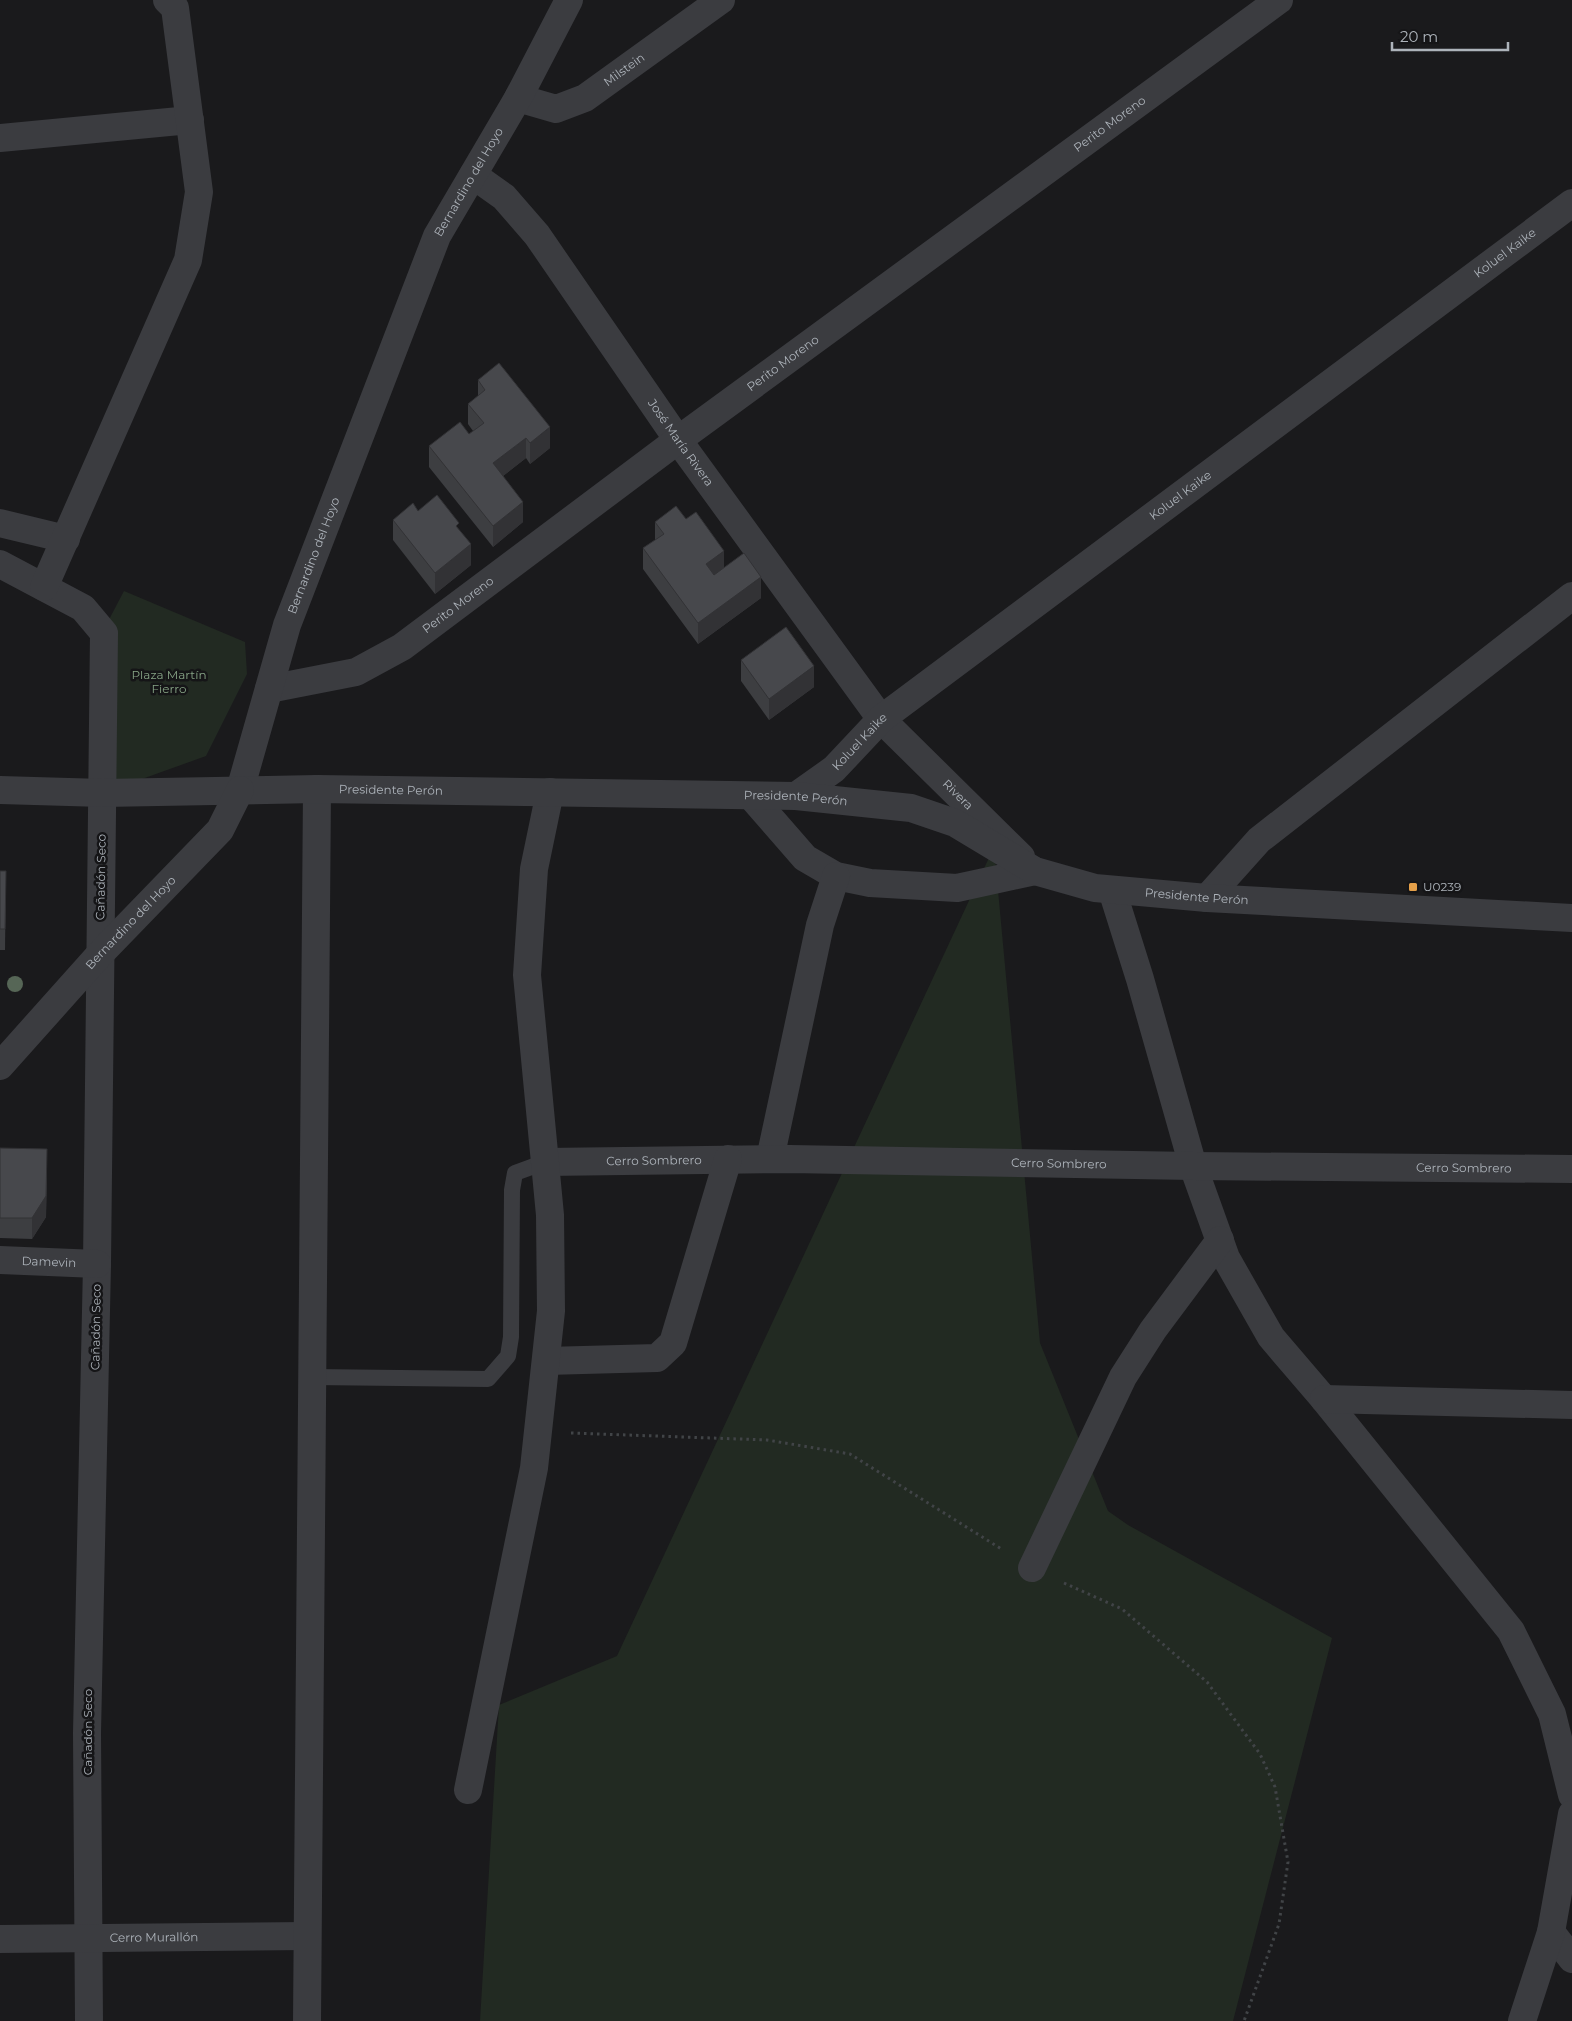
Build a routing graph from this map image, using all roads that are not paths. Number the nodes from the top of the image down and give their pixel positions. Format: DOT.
graph roads {
  1 [pos="167,0"];
  2 [pos="569,0"];
  3 [pos="720,0"];
  4 [pos="1279,0"];
  5 [pos="518,98"];
  6 [pos="190,120"];
  7 [pos="0,138"];
  8 [pos="473,175"];
  9 [pos="1572,203"];
  10 [pos="678,440"];
  11 [pos="0,523"];
  12 [pos="66,539"];
  13 [pos="0,564"];
  14 [pos="44,587"];
  15 [pos="1572,596"];
  16 [pos="269,688"];
  17 [pos="881,719"];
  18 [pos="317,789"];
  19 [pos="0,790"];
  20 [pos="240,790"];
  21 [pos="550,792"];
  22 [pos="103,793"];
  23 [pos="751,796"];
  24 [pos="796,796"];
  25 [pos="1035,871"];
  26 [pos="836,876"];
  27 [pos="1112,890"];
  28 [pos="1207,898"];
  29 [pos="1572,918"];
  30 [pos="100,954"];
  31 [pos="0,1066"];
  32 [pos="770,1159"];
  33 [pos="728,1160"];
  34 [pos="545,1162"];
  35 [pos="1192,1166"];
  36 [pos="1572,1169"];
  37 [pos="1220,1240"];
  38 [pos="0,1260"];
  39 [pos="97,1264"];
  40 [pos="546,1361"];
  41 [pos="312,1376"];
  42 [pos="1324,1399"];
  43 [pos="1572,1405"];
  44 [pos="1032,1568"];
  45 [pos="468,1790"];
  46 [pos="1572,1795"];
  47 [pos="1572,1814"];
  48 [pos="1551,1932"];
  49 [pos="308,1936"];
  50 [pos="89,1938"];
  51 [pos="0,1939"];
  52 [pos="1572,1959"];
  53 [pos="89,2021"];
  54 [pos="307,2021"];
  55 [pos="1522,2021"];
  1 -- 6 [label="street"];
  2 -- 5 [label="street, Bernardino del Hoyo"];
  3 -- 5 [label="street, Milstein"];
  4 -- 10 [label="street, Perito Moreno"];
  5 -- 8 [label="street, Bernardino del Hoyo"];
  6 -- 7 [label="street"];
  6 -- 12 [label="street"];
  8 -- 10 [label="street, José María Rivera"];
  8 -- 16 [label="street, Bernardino del Hoyo"];
  9 -- 17 [label="street, Koluel Kaike"];
  10 -- 16 [label="street, Perito Moreno"];
  10 -- 17 [label="street, José María Rivera"];
  11 -- 12 [label="street"];
  12 -- 14 [label="street"];
  13 -- 14 [label="street"];
  14 -- 22 [label="street, Cañadón Seco"];
  15 -- 28 [label="street"];
  16 -- 20 [label="street, Bernardino del Hoyo"];
  17 -- 24 [label="street, Koluel Kaike"];
  17 -- 25 [label="street, Rivera"];
  18 -- 20 [label="street, Presidente Perón"];
  18 -- 21 [label="street, Presidente Perón"];
  18 -- 41 [label="street"];
  19 -- 22 [label="street, Presidente Perón"];
  20 -- 22 [label="street, Presidente Perón"];
  20 -- 30 [label="street, Bernardino del Hoyo"];
  21 -- 23 [label="street, Presidente Perón"];
  21 -- 34 [label="street"];
  22 -- 30 [label="street, Cañadón Seco"];
  23 -- 24 [label="street, Presidente Perón"];
  23 -- 26 [label="street"];
  24 -- 25 [label="street, Presidente Perón"];
  25 -- 26 [label="street"];
  25 -- 27 [label="street, Presidente Perón"];
  26 -- 32 [label="street"];
  27 -- 28 [label="street, Presidente Perón"];
  27 -- 35 [label="street"];
  28 -- 29 [label="street, Presidente Perón"];
  30 -- 31 [label="street, Bernardino del Hoyo"];
  30 -- 39 [label="street, Cañadón Seco"];
  32 -- 33 [label="street, Cerro Sombrero"];
  32 -- 35 [label="street, Cerro Sombrero"];
  33 -- 34 [label="street, Cerro Sombrero"];
  33 -- 40 [label="street"];
  34 -- 40 [label="street"];
  34 -- 41 [label="lane"];
  35 -- 36 [label="street, Cerro Sombrero"];
  35 -- 37 [label="street"];
  37 -- 42 [label="street"];
  37 -- 44 [label="street"];
  38 -- 39 [label="street, Damevin"];
  39 -- 50 [label="street, Cañadón Seco"];
  40 -- 45 [label="street"];
  41 -- 49 [label="street"];
  42 -- 43 [label="street"];
  42 -- 46 [label="street"];
  47 -- 48 [label="street"];
  48 -- 52 [label="street"];
  48 -- 55 [label="street"];
  49 -- 50 [label="street, Cerro Murallón"];
  49 -- 54 [label="street"];
  50 -- 51 [label="street, Cerro Murallón"];
  50 -- 53 [label="street, Cañadón Seco"];
}
